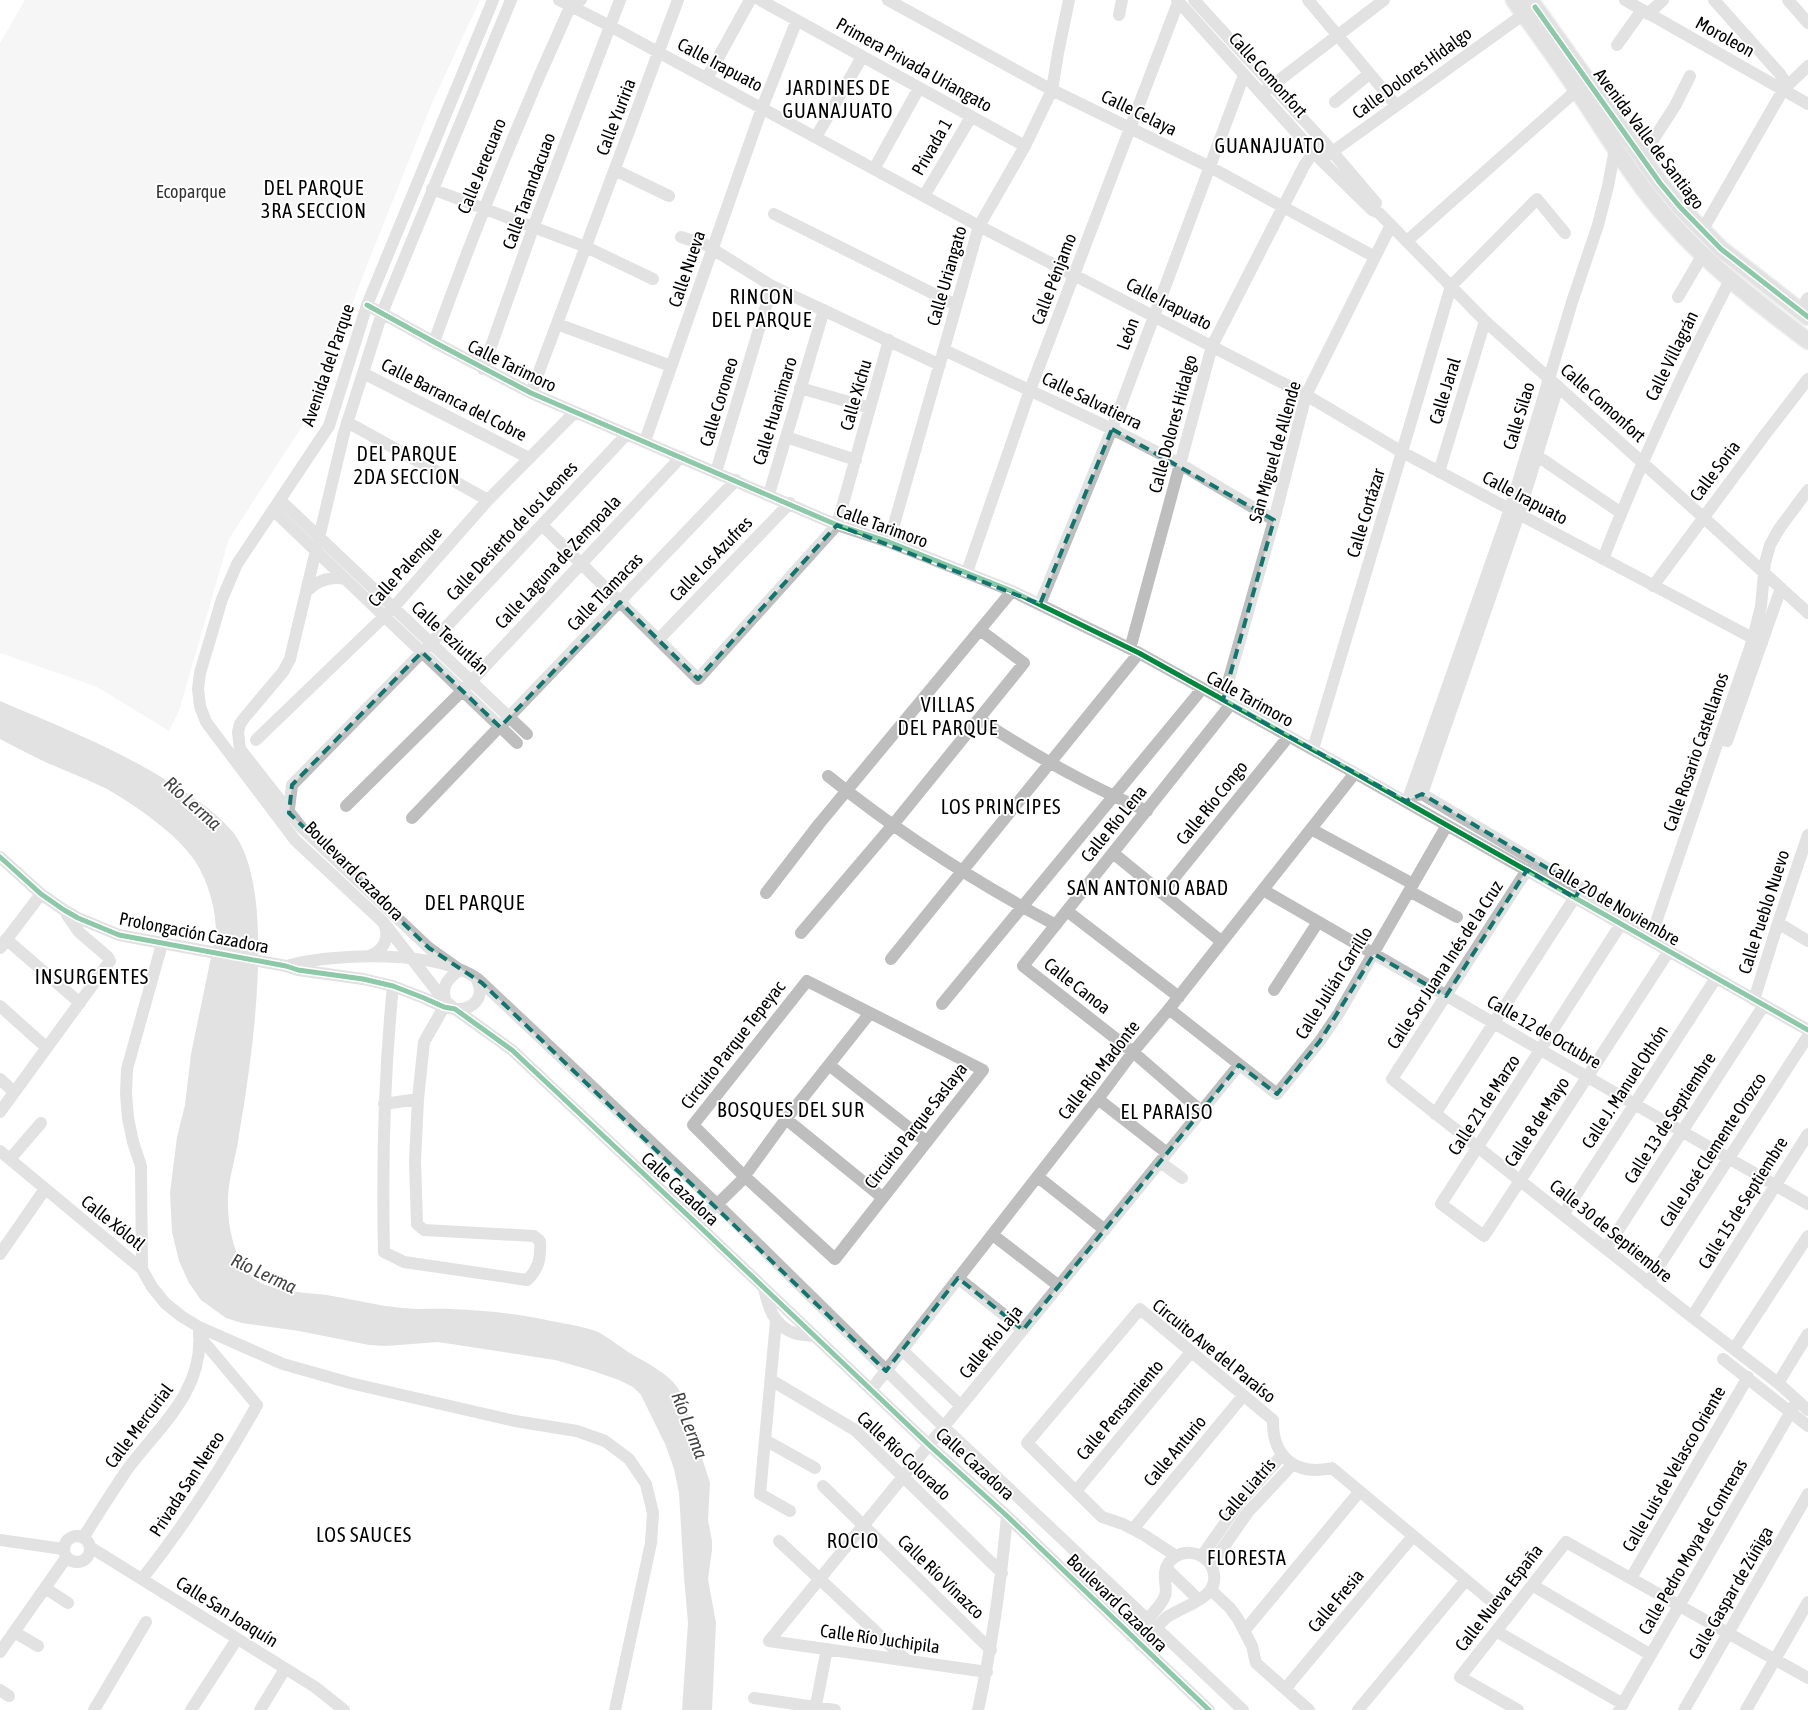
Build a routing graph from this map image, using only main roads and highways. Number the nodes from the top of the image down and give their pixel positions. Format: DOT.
graph roads {
  1 [pos="1514,0"];
  2 [pos="1533,5"];
  3 [pos="1805,309"];
  4 [pos="1808,341"];
  1 -- 2 [label="main road, Avenida Valle de Santiago"];
  2 -- 3 [label="main road, Avenida Valle de Santiago"];
  2 -- 4 [label="main road, Avenida Valle de Santiago"];
}
